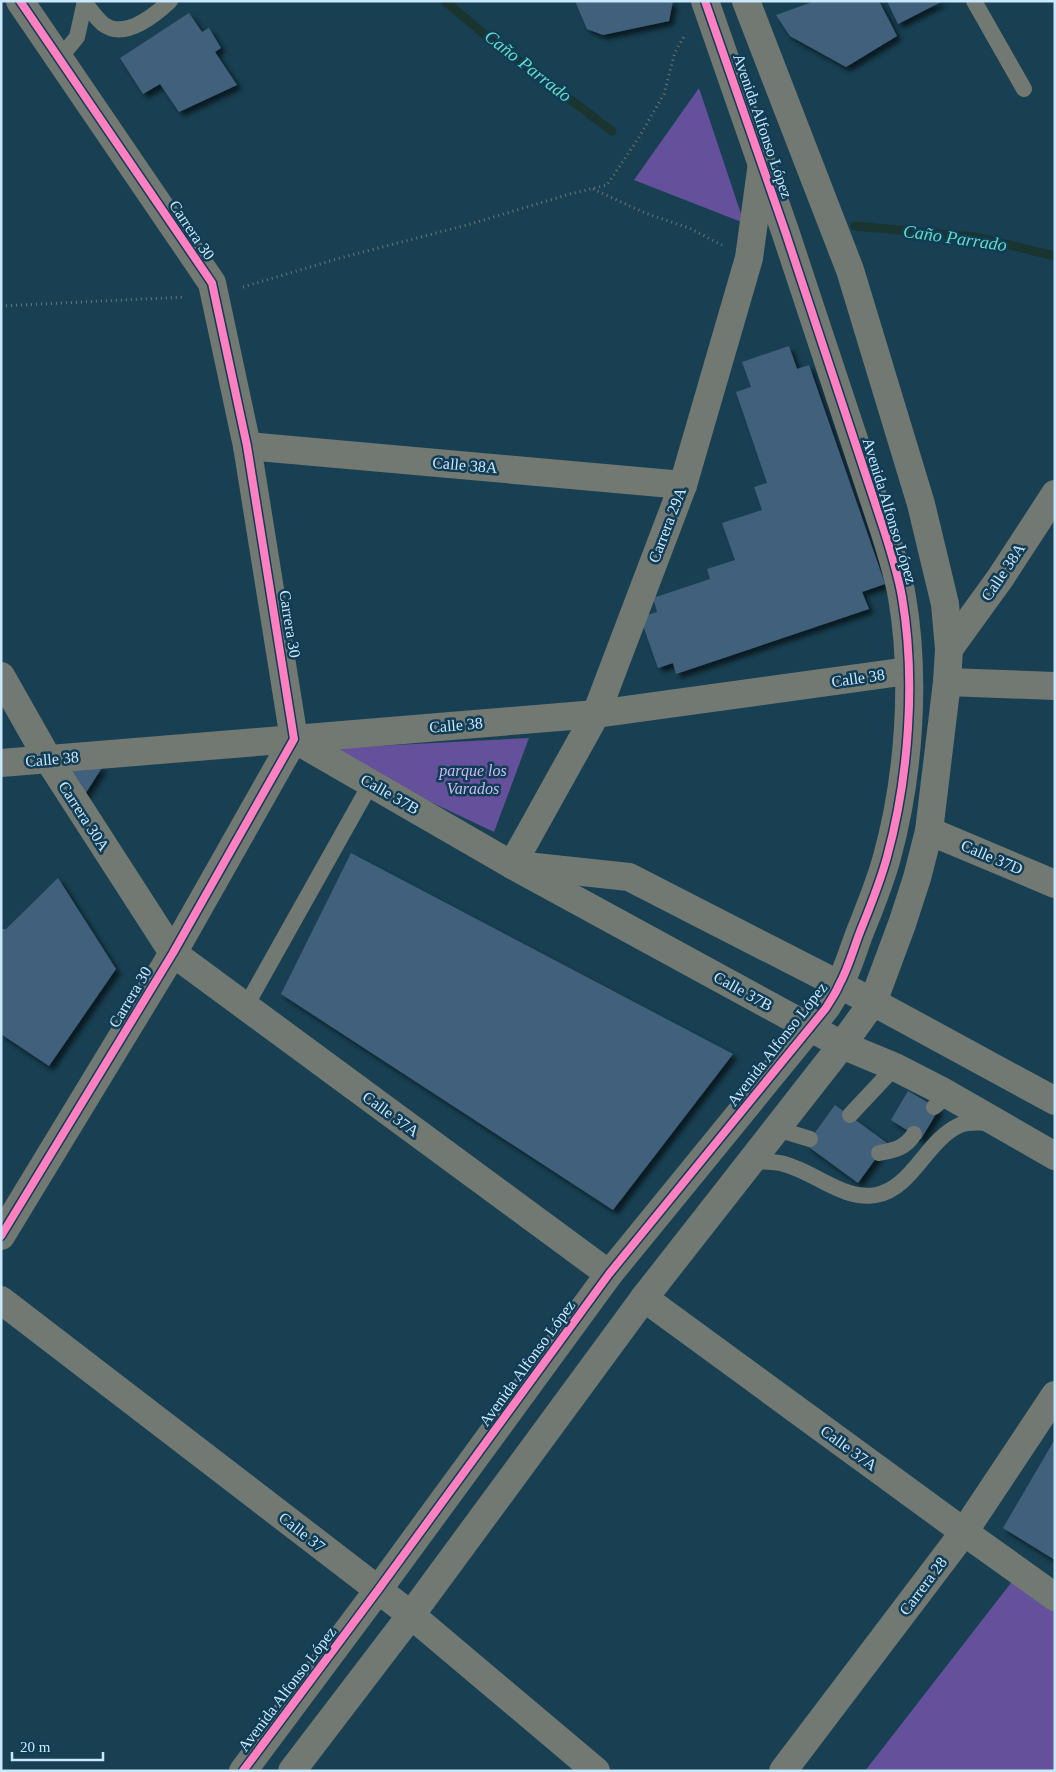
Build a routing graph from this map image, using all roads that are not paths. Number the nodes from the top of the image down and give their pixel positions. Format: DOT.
graph roads {
  1 [pos="20,1"];
  2 [pos="170,1"];
  3 [pos="705,1"];
  4 [pos="746,1"];
  5 [pos="974,1"];
  6 [pos="85,2"];
  7 [pos="59,59"];
  8 [pos="1024,89"];
  9 [pos="762,163"];
  10 [pos="247,446"];
  11 [pos="683,485"];
  12 [pos="1055,494"];
  13 [pos="949,649"];
  14 [pos="908,671"];
  15 [pos="1,676"];
  16 [pos="947,682"];
  17 [pos="1055,686"];
  18 [pos="596,714"];
  19 [pos="294,738"];
  20 [pos="48,759"];
  21 [pos="1,764"];
  22 [pos="371,783"];
  23 [pos="929,831"];
  24 [pos="512,865"];
  25 [pos="1055,884"];
  26 [pos="173,953"];
  27 [pos="840,985"];
  28 [pos="873,1002"];
  29 [pos="246,1006"];
  30 [pos="810,1028"];
  31 [pos="842,1045"];
  32 [pos="895,1067"];
  33 [pos="1055,1100"];
  34 [pos="850,1116"];
  35 [pos="998,1123"];
  36 [pos="777,1129"];
  37 [pos="914,1134"];
  38 [pos="810,1139"];
  39 [pos="879,1154"];
  40 [pos="1055,1156"];
  41 [pos="750,1161"];
  42 [pos="1,1236"];
  43 [pos="609,1274"];
  44 [pos="644,1298"];
  45 [pos="1,1300"];
  46 [pos="1055,1395"];
  47 [pos="964,1532"];
  48 [pos="378,1590"];
  49 [pos="1055,1596"];
  50 [pos="411,1615"];
  51 [pos="243,1771"];
  52 [pos="292,1771"];
  53 [pos="596,1771"];
  54 [pos="783,1771"];
  1 -- 7 [label="street, Carrera 30"];
  2 -- 6 [label="lane"];
  3 -- 9 [label="street, Avenida Alfonso López"];
  4 -- 13 [label="street, Avenida Alfonso López"];
  5 -- 8 [label="lane"];
  6 -- 7 [label="lane"];
  7 -- 10 [label="street, Carrera 30"];
  9 -- 11 [label="street, Carrera 29A"];
  9 -- 14 [label="street, Avenida Alfonso López"];
  10 -- 11 [label="street, Calle 38A"];
  10 -- 19 [label="street, Carrera 30"];
  11 -- 18 [label="street, Carrera 29A"];
  12 -- 13 [label="street, Calle 38A"];
  13 -- 16 [label="street, Avenida Alfonso López"];
  14 -- 18 [label="street, Calle 38"];
  14 -- 27 [label="street, Avenida Alfonso López"];
  15 -- 20 [label="street, Carrera 30A"];
  16 -- 17 [label="street"];
  16 -- 23 [label="street, Avenida Alfonso López"];
  18 -- 19 [label="street, Calle 38"];
  18 -- 24 [label="street, Carrera 29A"];
  19 -- 20 [label="street, Calle 38"];
  19 -- 22 [label="street, Calle 37B"];
  19 -- 26 [label="street, Carrera 30"];
  20 -- 21 [label="street, Calle 38"];
  20 -- 26 [label="street, Carrera 30A"];
  22 -- 24 [label="street, Calle 37B"];
  22 -- 29 [label="lane"];
  23 -- 25 [label="street, Calle 37D"];
  23 -- 28 [label="street, Avenida Alfonso López"];
  24 -- 27 [label="street, Calle 37B"];
  24 -- 30 [label="street, Calle 37B"];
  26 -- 29 [label="street, Calle 37A"];
  26 -- 42 [label="street, Carrera 30"];
  27 -- 28 [label="street, Calle 37B"];
  27 -- 30 [label="street, Avenida Alfonso López"];
  28 -- 31 [label="street, Avenida Alfonso López"];
  28 -- 33 [label="street, Calle 37B"];
  29 -- 43 [label="street, Calle 37A"];
  30 -- 31 [label="street, Calle 37B"];
  30 -- 43 [label="street, Avenida Alfonso López"];
  31 -- 32 [label="street, Calle 37B"];
  31 -- 36 [label="street, Avenida Alfonso López"];
  32 -- 34 [label="lane"];
  32 -- 35 [label="street, Calle 37B"];
  35 -- 40 [label="street, Calle 37B"];
  35 -- 41 [label="lane"];
  36 -- 38 [label="lane"];
  36 -- 41 [label="street, Avenida Alfonso López"];
  37 -- 39 [label="lane"];
  41 -- 44 [label="street, Avenida Alfonso López"];
  43 -- 48 [label="street, Avenida Alfonso López"];
  44 -- 47 [label="street, Calle 37A"];
  44 -- 50 [label="street, Avenida Alfonso López"];
  45 -- 48 [label="street, Calle 37"];
  46 -- 47 [label="street, Carrera 28"];
  47 -- 49 [label="street, Calle 37A"];
  47 -- 54 [label="street, Carrera 28"];
  48 -- 50 [label="street, Calle 37"];
  48 -- 51 [label="street, Avenida Alfonso López"];
  50 -- 52 [label="street, Avenida Alfonso López"];
  50 -- 53 [label="street, Calle 37"];
}
